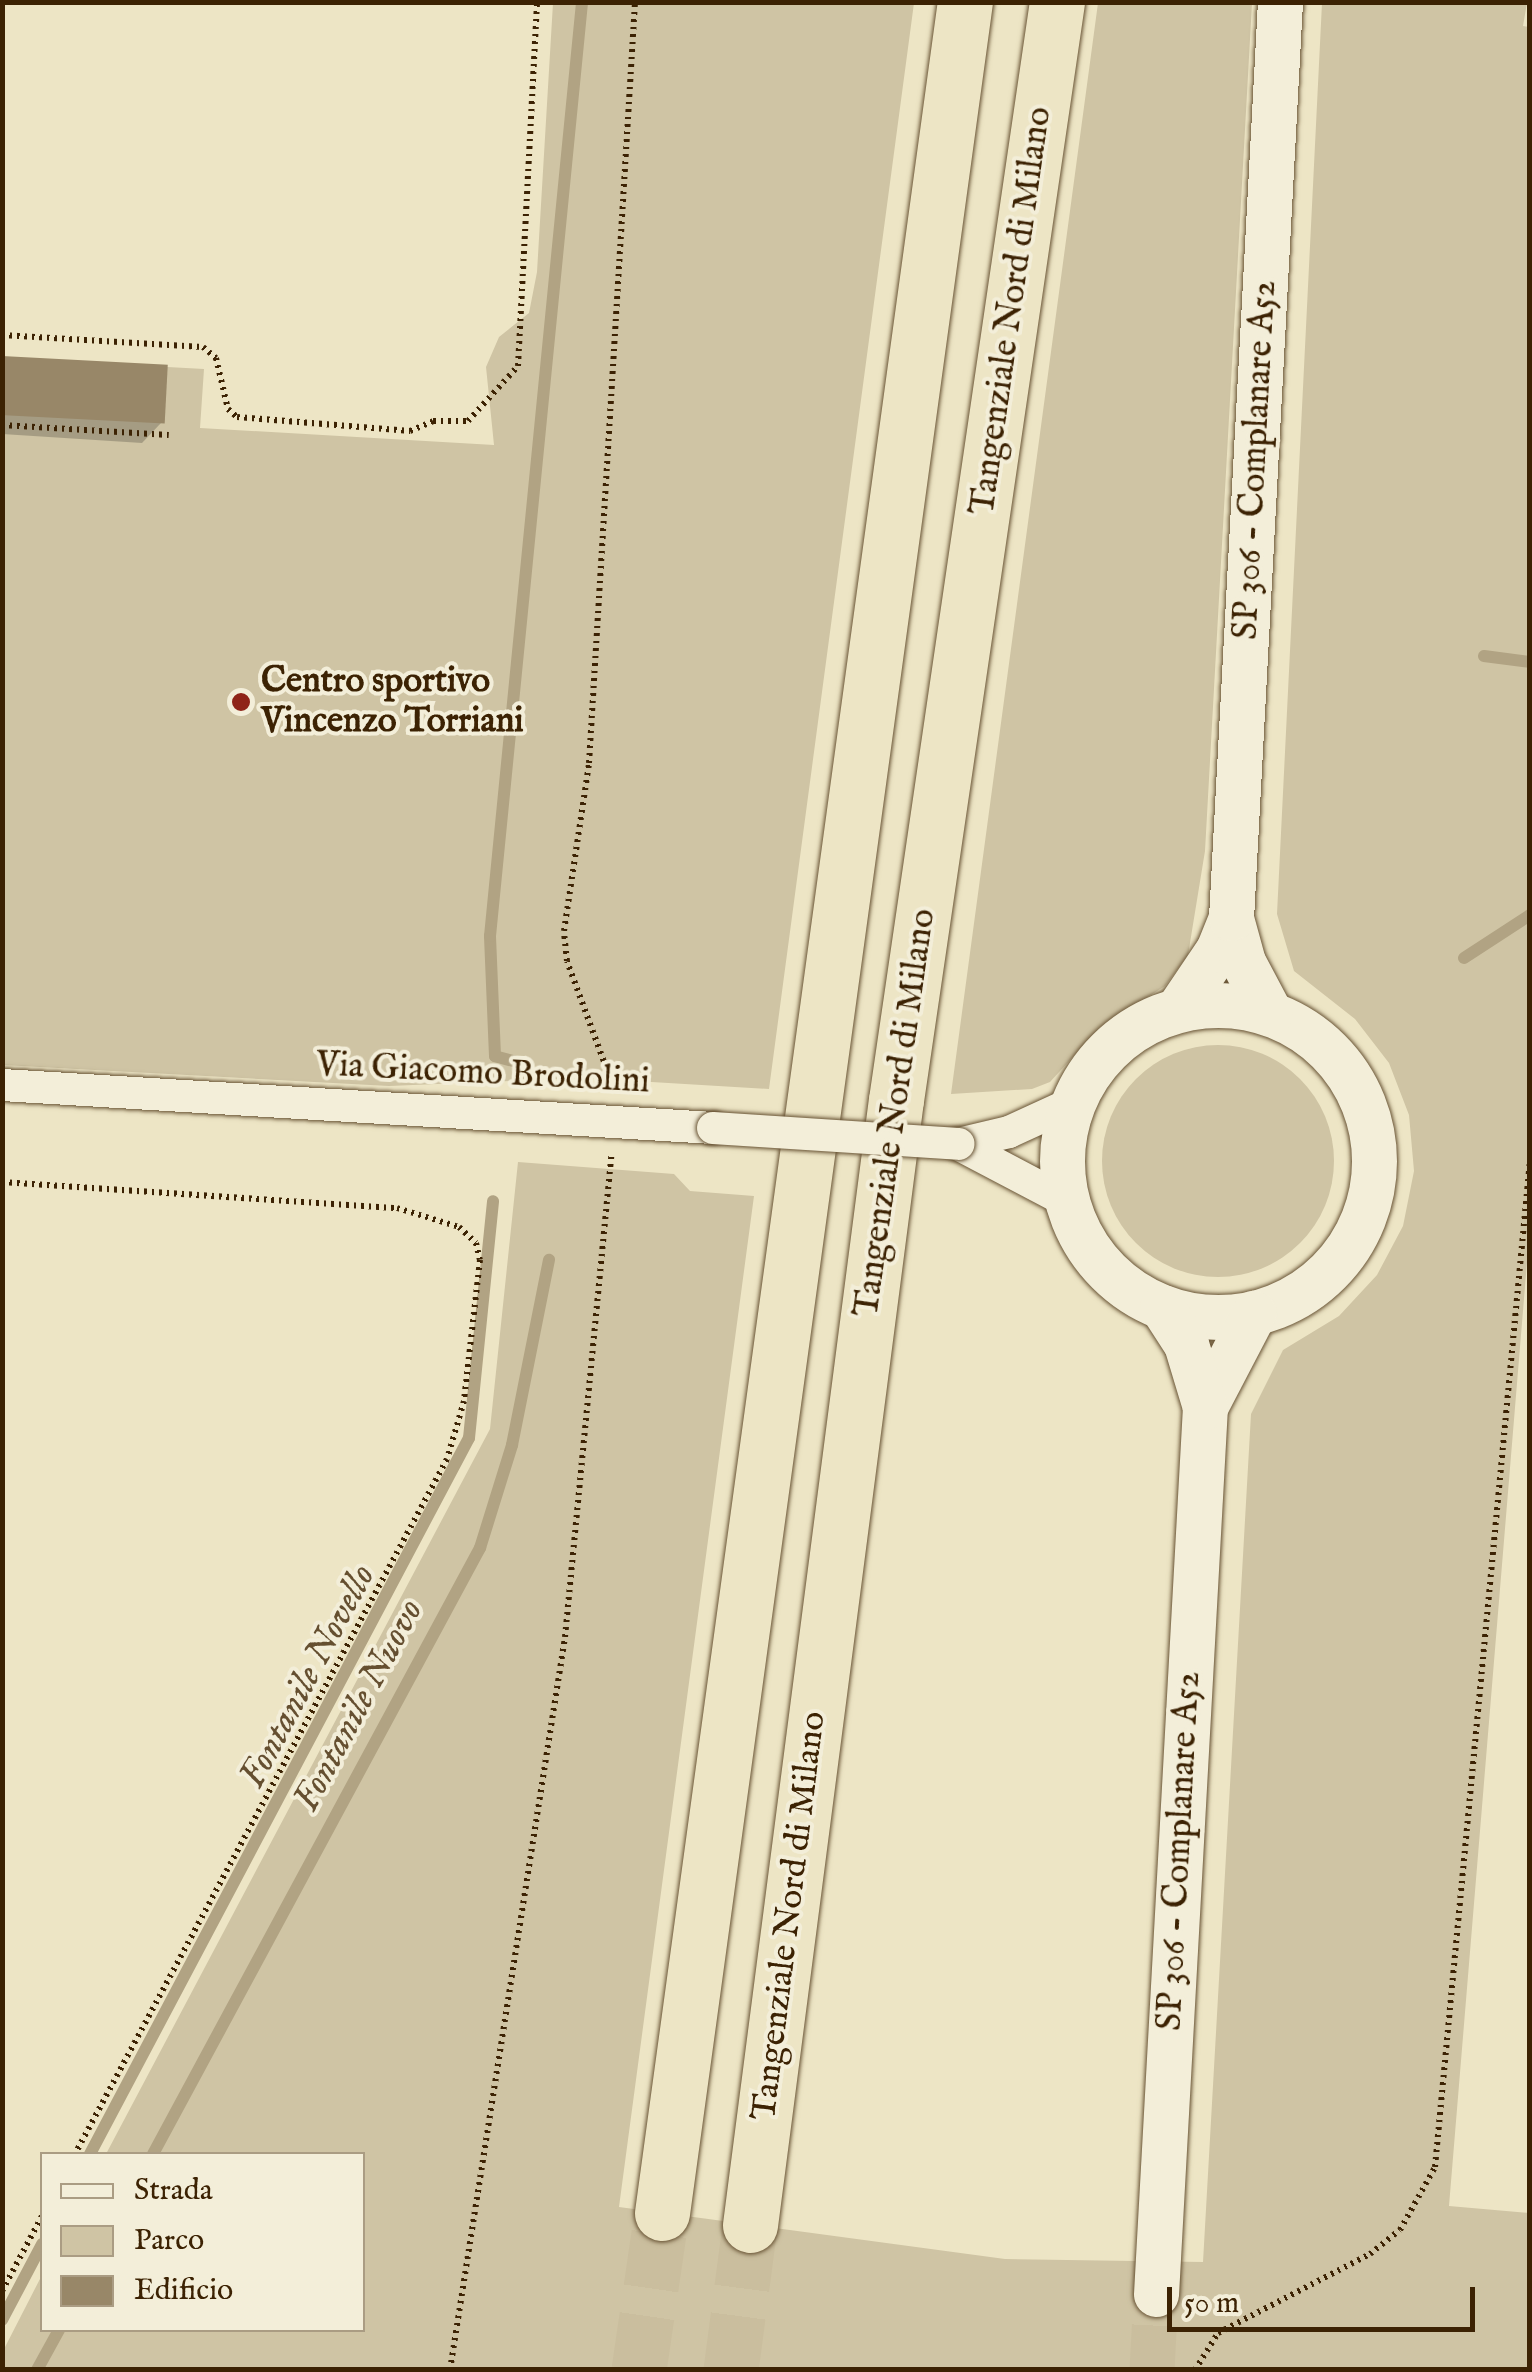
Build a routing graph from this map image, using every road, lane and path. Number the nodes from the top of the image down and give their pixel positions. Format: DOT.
graph roads {
  1 [pos="537,2"];
  2 [pos="634,2"];
  3 [pos="964,2"];
  4 [pos="1058,2"];
  5 [pos="1280,2"];
  6 [pos="2,335"];
  7 [pos="2,425"];
  8 [pos="169,435"];
  9 [pos="1231,918"];
  10 [pos="1178,1009"];
  11 [pos="1270,1012"];
  12 [pos="2,1085"];
  13 [pos="616,1096"];
  14 [pos="1072,1103"];
  15 [pos="958,1144"];
  16 [pos="612,1150"];
  17 [pos="1530,1161"];
  18 [pos="2,1182"];
  19 [pos="1066,1200"];
  20 [pos="1162,1307"];
  21 [pos="1254,1313"];
  22 [pos="1204,1407"];
  23 [pos="77,2152"];
  24 [pos="662,2213"];
  25 [pos="40,2220"];
  26 [pos="750,2225"];
  27 [pos="2,2291"];
  28 [pos="1156,2294"];
  29 [pos="450,2370"];
  30 [pos="1195,2370"];
  1 -- 6 [label="path"];
  2 -- 13 [label="path"];
  3 -- 24 [label="highway"];
  4 -- 26 [label="highway, Tangenziale Nord di Milano"];
  5 -- 9 [label="main road, SP 306 - Complanare A52"];
  7 -- 8 [label="path"];
  9 -- 10 [label="main road"];
  9 -- 11 [label="main road"];
  10 -- 11 [label="main road"];
  10 -- 14 [label="main road"];
  11 -- 21 [label="main road"];
  12 -- 15 [label="street, Via Giacomo Brodolini, bridge"];
  14 -- 15 [label="street, Via Giacomo Brodolini"];
  14 -- 19 [label="main road"];
  15 -- 19 [label="street, Via Giacomo Brodolini"];
  16 -- 29 [label="path"];
  17 -- 30 [label="path"];
  18 -- 23 [label="path"];
  19 -- 20 [label="main road"];
  20 -- 21 [label="main road"];
  20 -- 22 [label="main road"];
  21 -- 22 [label="main road"];
  22 -- 28 [label="main road, SP 306 - Complanare A52"];
  25 -- 27 [label="path"];
}
